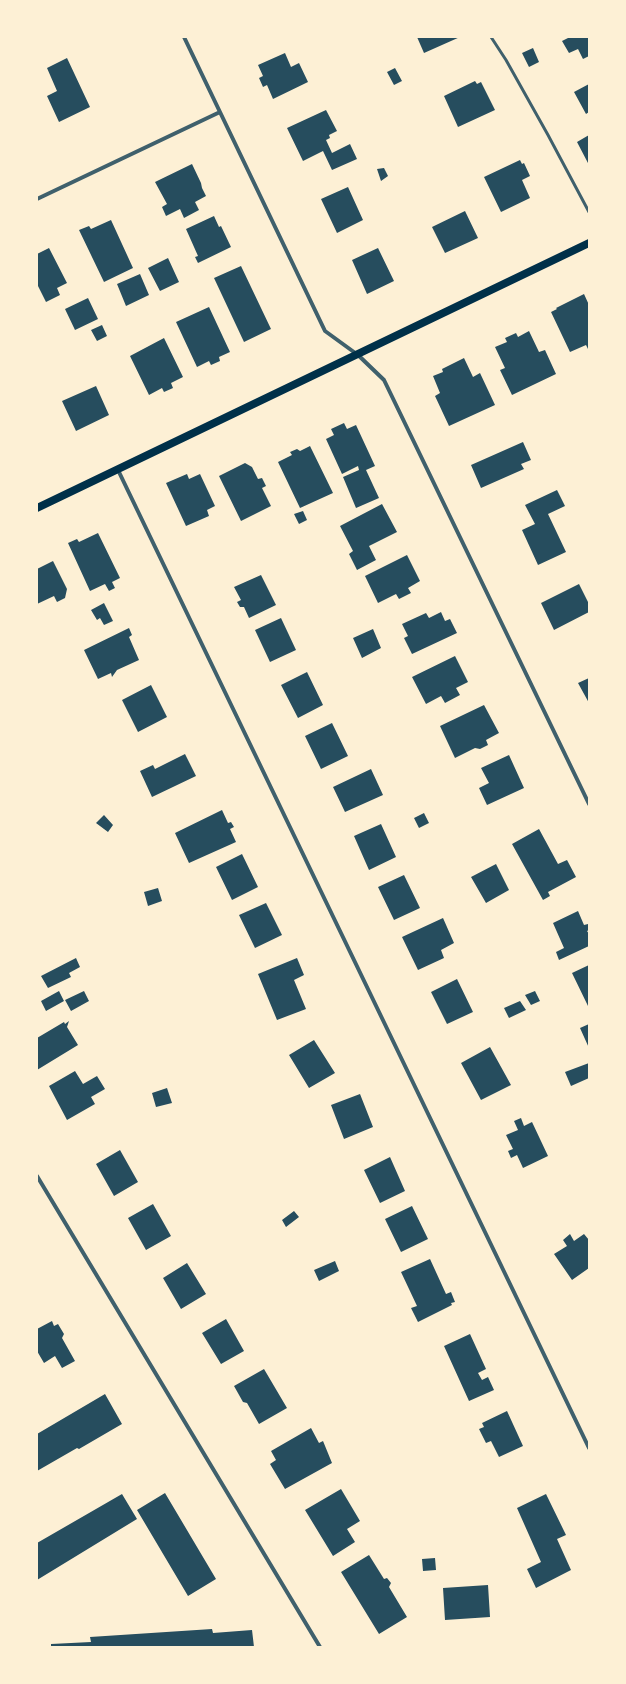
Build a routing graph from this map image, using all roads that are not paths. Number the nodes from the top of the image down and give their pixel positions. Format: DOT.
graph roads {
  1 [pos="184,37"];
  2 [pos="491,37"];
  3 [pos="220,112"];
  4 [pos="37,199"];
  5 [pos="589,212"];
  6 [pos="589,243"];
  7 [pos="358,355"];
  8 [pos="118,470"];
  9 [pos="37,508"];
  10 [pos="589,804"];
  11 [pos="37,1176"];
  12 [pos="589,1448"];
  13 [pos="320,1647"];
  1 -- 3 [label="street"];
  2 -- 5 [label="lane"];
  3 -- 4 [label="street"];
  3 -- 7 [label="street"];
  6 -- 7 [label="main road"];
  7 -- 8 [label="main road"];
  7 -- 10 [label="street"];
  8 -- 9 [label="main road"];
  8 -- 12 [label="street"];
  11 -- 13 [label="street"];
}
